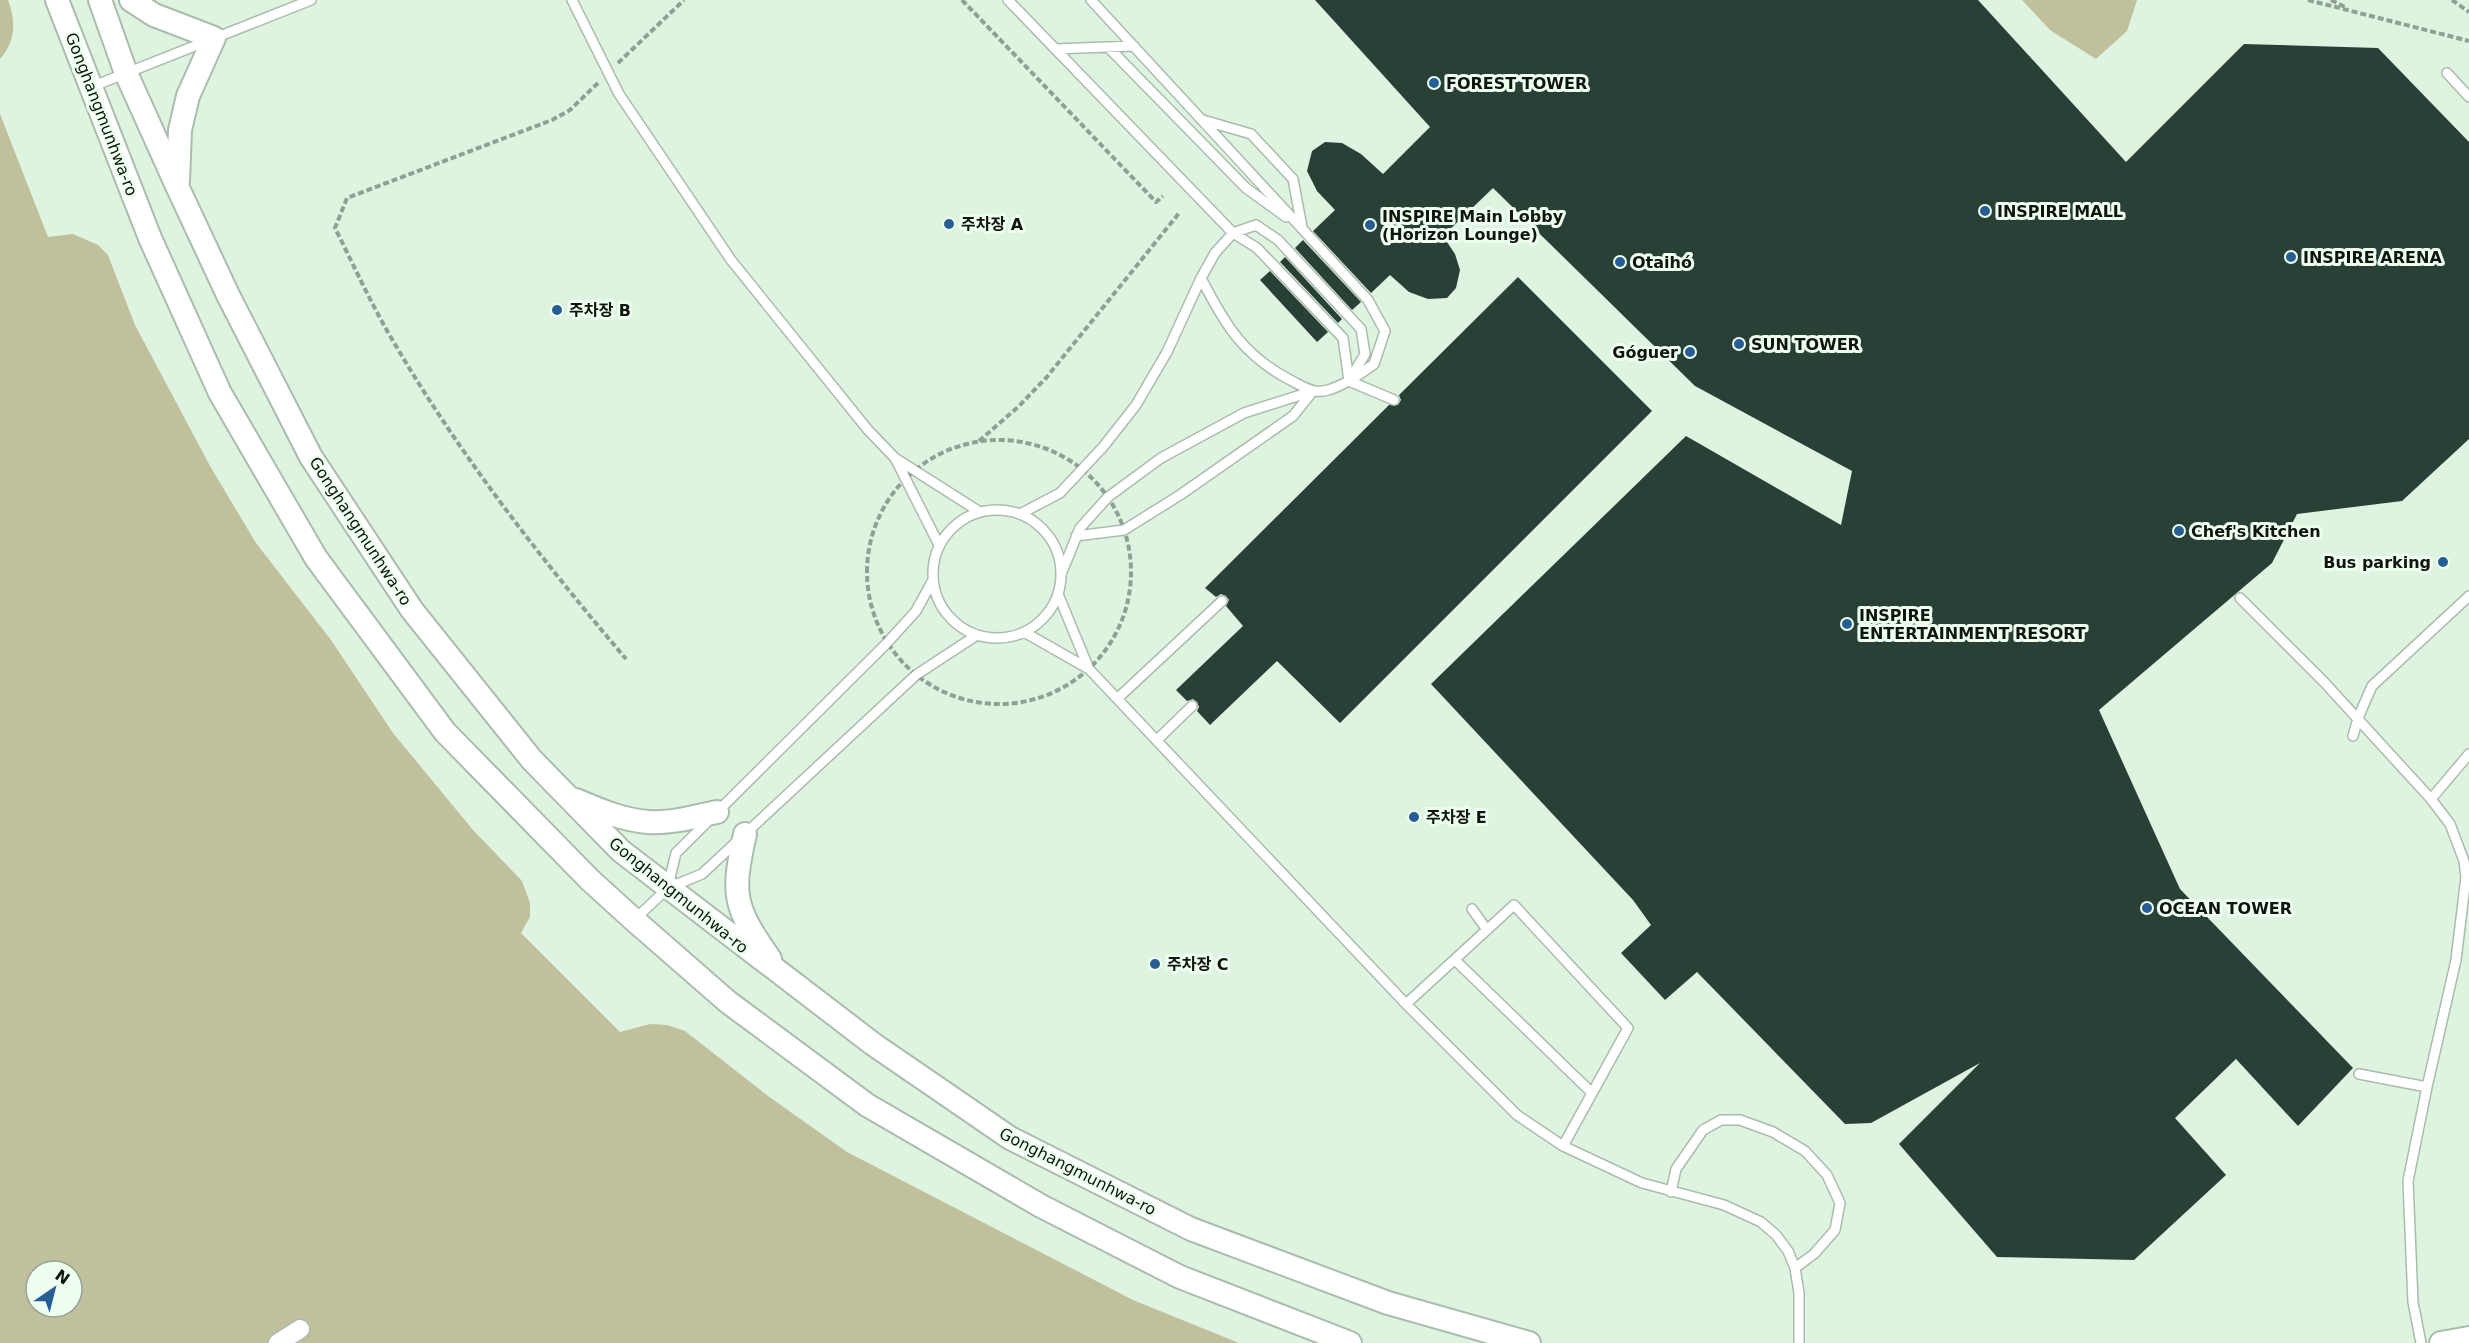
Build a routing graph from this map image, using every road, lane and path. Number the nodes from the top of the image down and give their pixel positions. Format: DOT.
graph roads {
  1 [pos="57,0"];
  2 [pos="100,0"];
  3 [pos="131,0"];
  4 [pos="311,0"];
  5 [pos="572,0"];
  6 [pos="684,0"];
  7 [pos="962,0"];
  8 [pos="1008,0"];
  9 [pos="1091,0"];
  10 [pos="2308,0"];
  11 [pos="2331,0"];
  12 [pos="2452,0"];
  13 [pos="2355,12"];
  14 [pos="2469,12"];
  15 [pos="214,38"];
  16 [pos="2469,41"];
  17 [pos="1134,46"];
  18 [pos="1108,47"];
  19 [pos="1055,49"];
  20 [pos="608,72"];
  21 [pos="126,73"];
  22 [pos="2447,73"];
  23 [pos="91,87"];
  24 [pos="2469,97"];
  25 [pos="1201,119"];
  26 [pos="177,186"];
  27 [pos="1163,196"];
  28 [pos="1180,212"];
  29 [pos="1303,229"];
  30 [pos="1233,233"];
  31 [pos="1201,278"];
  32 [pos="1349,381"];
  33 [pos="1313,391"];
  34 [pos="1394,400"];
  35 [pos="978,442"];
  36 [pos="895,458"];
  37 [pos="915,470"];
  38 [pos="1083,470"];
  39 [pos="905,479"];
  40 [pos="1108,497"];
  41 [pos="980,512"];
  42 [pos="1020,514"];
  43 [pos="1124,530"];
  44 [pos="1076,536"];
  45 [pos="939,545"];
  46 [pos="1061,574"];
  47 [pos="933,580"];
  48 [pos="1058,594"];
  49 [pos="2469,596"];
  50 [pos="2240,598"];
  51 [pos="1222,601"];
  52 [pos="1024,632"];
  53 [pos="977,635"];
  54 [pos="887,643"];
  55 [pos="626,659"];
  56 [pos="1089,669"];
  57 [pos="916,675"];
  58 [pos="1118,698"];
  59 [pos="1192,706"];
  60 [pos="2358,718"];
  61 [pos="2353,736"];
  62 [pos="1158,739"];
  63 [pos="2469,754"];
  64 [pos="567,797"];
  65 [pos="2431,799"];
  66 [pos="717,812"];
  67 [pos="745,834"];
  68 [pos="668,888"];
  69 [pos="1472,909"];
  70 [pos="634,920"];
  71 [pos="1487,930"];
  72 [pos="1455,960"];
  73 [pos="780,975"];
  74 [pos="1406,1004"];
  75 [pos="2359,1074"];
  76 [pos="2427,1087"];
  77 [pos="1592,1093"];
  78 [pos="1563,1146"];
  79 [pos="1671,1192"];
  80 [pos="1796,1268"];
  81 [pos="300,1329"];
  82 [pos="2469,1338"];
  83 [pos="279,1343"];
  84 [pos="1350,1343"];
  85 [pos="1529,1343"];
  86 [pos="1799,1343"];
  87 [pos="2421,1343"];
  88 [pos="2441,1343"];
  1 -- 23 [label="street, Gonghangmunhwa-ro"];
  2 -- 21 [label="street, Gonghangmunhwa-ro"];
  3 -- 15 [label="street"];
  4 -- 15 [label="lane"];
  5 -- 20 [label="lane"];
  6 -- 20 [label="path"];
  7 -- 27 [label="path"];
  8 -- 19 [label="lane"];
  9 -- 17 [label="lane"];
  10 -- 13 [label="path"];
  11 -- 13 [label="path"];
  12 -- 14 [label="path"];
  13 -- 16 [label="path"];
  15 -- 21 [label="lane"];
  15 -- 26 [label="street"];
  17 -- 18 [label="lane"];
  17 -- 25 [label="lane"];
  18 -- 19 [label="lane"];
  18 -- 29 [label="lane"];
  19 -- 30 [label="lane"];
  20 -- 36 [label="lane"];
  20 -- 55 [label="path"];
  21 -- 23 [label="lane"];
  21 -- 26 [label="street, Gonghangmunhwa-ro"];
  22 -- 24 [label="lane"];
  23 -- 70 [label="street, Gonghangmunhwa-ro"];
  25 -- 29 [label="lane"];
  25 -- 29 [label="lane"];
  26 -- 64 [label="street, Gonghangmunhwa-ro"];
  28 -- 35 [label="path"];
  29 -- 32 [label="lane"];
  30 -- 31 [label="lane"];
  30 -- 32 [label="lane"];
  30 -- 32 [label="lane"];
  31 -- 33 [label="lane"];
  31 -- 38 [label="lane"];
  32 -- 33 [label="lane"];
  32 -- 34 [label="lane"];
  33 -- 40 [label="lane"];
  33 -- 43 [label="lane"];
  35 -- 37 [label="path"];
  35 -- 38 [label="path"];
  36 -- 37 [label="lane"];
  36 -- 39 [label="lane"];
  37 -- 39 [label="path"];
  37 -- 41 [label="lane"];
  38 -- 40 [label="path"];
  38 -- 42 [label="lane"];
  39 -- 45 [label="lane"];
  39 -- 54 [label="path"];
  40 -- 43 [label="path"];
  40 -- 44 [label="lane"];
  41 -- 42 [label="lane"];
  41 -- 45 [label="lane"];
  42 -- 46 [label="lane"];
  43 -- 44 [label="lane"];
  43 -- 56 [label="path"];
  44 -- 46 [label="lane"];
  45 -- 47 [label="lane"];
  46 -- 48 [label="lane"];
  47 -- 53 [label="lane"];
  47 -- 54 [label="lane"];
  48 -- 52 [label="lane"];
  48 -- 56 [label="lane"];
  49 -- 60 [label="lane"];
  50 -- 60 [label="lane"];
  51 -- 58 [label="lane"];
  52 -- 53 [label="lane"];
  52 -- 56 [label="lane"];
  53 -- 57 [label="lane"];
  54 -- 57 [label="path"];
  54 -- 66 [label="lane"];
  56 -- 57 [label="path"];
  56 -- 58 [label="lane"];
  57 -- 67 [label="lane"];
  58 -- 62 [label="lane"];
  59 -- 62 [label="lane"];
  60 -- 61 [label="lane"];
  60 -- 65 [label="lane"];
  62 -- 74 [label="lane"];
  63 -- 65 [label="lane"];
  64 -- 66 [label="street"];
  64 -- 68 [label="street, Gonghangmunhwa-ro"];
  65 -- 76 [label="lane"];
  66 -- 68 [label="lane"];
  67 -- 68 [label="lane"];
  67 -- 73 [label="street"];
  68 -- 70 [label="lane"];
  68 -- 73 [label="street, Gonghangmunhwa-ro"];
  69 -- 71 [label="lane"];
  70 -- 84 [label="street, Gonghangmunhwa-ro"];
  71 -- 72 [label="lane"];
  71 -- 77 [label="lane"];
  72 -- 74 [label="lane"];
  72 -- 77 [label="lane"];
  73 -- 85 [label="street, Gonghangmunhwa-ro"];
  74 -- 78 [label="lane"];
  75 -- 76 [label="lane"];
  76 -- 87 [label="lane"];
  77 -- 78 [label="lane"];
  78 -- 79 [label="lane"];
  79 -- 80 [label="lane"];
  79 -- 80 [label="lane"];
  80 -- 86 [label="lane"];
  81 -- 83 [label="street"];
  82 -- 88 [label="street"];
}
